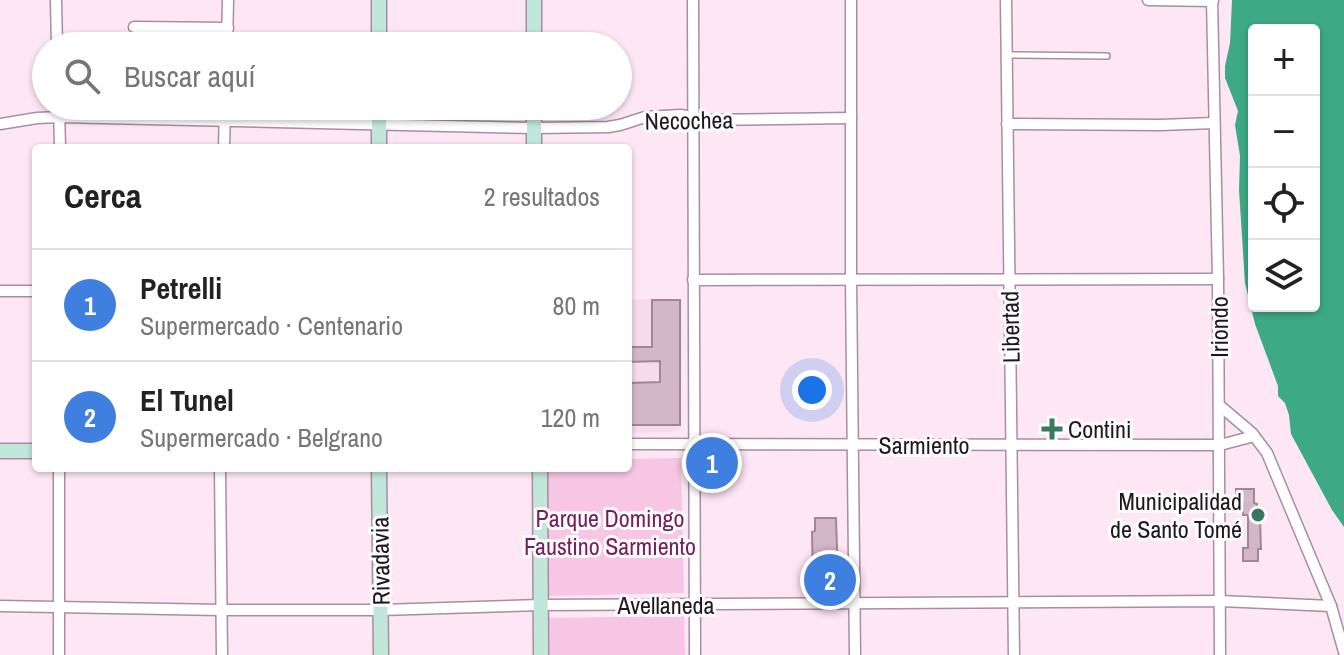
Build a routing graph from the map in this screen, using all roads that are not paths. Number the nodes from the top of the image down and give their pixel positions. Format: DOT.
graph roads {
  1 [pos="56,0"];
  2 [pos="228,0"];
  3 [pos="379,0"];
  4 [pos="534,0"];
  5 [pos="693,0"];
  6 [pos="851,0"];
  7 [pos="1006,0"];
  8 [pos="1148,0"];
  9 [pos="1212,0"];
  10 [pos="134,27"];
  11 [pos="228,28"];
  12 [pos="57,32"];
  13 [pos="228,32"];
  14 [pos="379,32"];
  15 [pos="534,32"];
  16 [pos="1007,55"];
  17 [pos="1107,56"];
  18 [pos="693,118"];
  19 [pos="851,118"];
  20 [pos="32,119"];
  21 [pos="59,120"];
  22 [pos="208,120"];
  23 [pos="379,120"];
  24 [pos="534,120"];
  25 [pos="225,121"];
  26 [pos="1214,123"];
  27 [pos="0,124"];
  28 [pos="1007,124"];
  29 [pos="379,125"];
  30 [pos="534,128"];
  31 [pos="60,144"];
  32 [pos="224,144"];
  33 [pos="379,144"];
  34 [pos="534,144"];
  35 [pos="1009,279"];
  36 [pos="1218,279"];
  37 [pos="693,280"];
  38 [pos="851,280"];
  39 [pos="0,291"];
  40 [pos="32,291"];
  41 [pos="1219,405"];
  42 [pos="1254,436"];
  43 [pos="694,443"];
  44 [pos="632,444"];
  45 [pos="853,445"];
  46 [pos="1012,445"];
  47 [pos="1220,445"];
  48 [pos="0,451"];
  49 [pos="32,451"];
  50 [pos="59,472"];
  51 [pos="220,472"];
  52 [pos="379,472"];
  53 [pos="540,472"];
  54 [pos="1220,601"];
  55 [pos="1013,602"];
  56 [pos="541,605"];
  57 [pos="694,605"];
  58 [pos="855,605"];
  59 [pos="0,606"];
  60 [pos="1331,606"];
  61 [pos="59,607"];
  62 [pos="222,610"];
  63 [pos="381,610"];
  64 [pos="1344,652"];
  65 [pos="59,655"];
  66 [pos="222,655"];
  67 [pos="381,655"];
  68 [pos="541,655"];
  69 [pos="695,655"];
  70 [pos="855,655"];
  71 [pos="1014,655"];
  72 [pos="1220,655"];
  1 -- 12 [label="street"];
  2 -- 11 [label="street"];
  3 -- 14 [label="main road"];
  4 -- 15 [label="main road"];
  5 -- 18 [label="street"];
  6 -- 19 [label="street"];
  7 -- 16 [label="street, Libertad"];
  8 -- 9 [label="street"];
  9 -- 26 [label="street, Iriondo"];
  10 -- 11 [label="street"];
  11 -- 13 [label="street"];
  16 -- 17 [label="lane"];
  16 -- 28 [label="street, Libertad"];
  18 -- 19 [label="street, Necochea"];
  18 -- 30 [label="street, Necochea"];
  18 -- 37 [label="street"];
  19 -- 38 [label="street"];
  20 -- 27 [label="street, Necochea"];
  21 -- 31 [label="street"];
  22 -- 25 [label="street, Necochea"];
  23 -- 29 [label="main road"];
  24 -- 30 [label="main road"];
  25 -- 29 [label="street, Necochea"];
  25 -- 32 [label="street"];
  26 -- 28 [label="street"];
  26 -- 36 [label="street, Iriondo"];
  28 -- 35 [label="street, Libertad"];
  29 -- 30 [label="street, Necochea"];
  29 -- 33 [label="main road"];
  30 -- 34 [label="main road"];
  35 -- 36 [label="street"];
  35 -- 38 [label="street"];
  35 -- 46 [label="street, Libertad"];
  36 -- 41 [label="street, Iriondo"];
  37 -- 38 [label="street"];
  37 -- 43 [label="street"];
  38 -- 45 [label="street"];
  39 -- 40 [label="street"];
  41 -- 42 [label="street"];
  41 -- 47 [label="street, Iriondo"];
  42 -- 47 [label="street, Sarmiento"];
  42 -- 60 [label="street"];
  43 -- 44 [label="street, Sarmiento"];
  43 -- 45 [label="street, Sarmiento"];
  43 -- 57 [label="street"];
  45 -- 46 [label="street, Sarmiento"];
  45 -- 58 [label="street"];
  46 -- 47 [label="street, Sarmiento"];
  46 -- 55 [label="street, Libertad"];
  47 -- 54 [label="street, Iriondo"];
  48 -- 49 [label="main road"];
  50 -- 61 [label="street"];
  51 -- 62 [label="street"];
  52 -- 63 [label="main road, Rivadavia"];
  53 -- 56 [label="main road"];
  54 -- 55 [label="street, Avellaneda"];
  54 -- 60 [label="street, Avellaneda"];
  54 -- 72 [label="street, Iriondo"];
  55 -- 58 [label="street, Avellaneda"];
  55 -- 71 [label="street, Libertad"];
  56 -- 57 [label="street, Avellaneda"];
  56 -- 63 [label="street, Avellaneda"];
  56 -- 68 [label="main road"];
  57 -- 58 [label="street, Avellaneda"];
  57 -- 69 [label="street"];
  58 -- 70 [label="street"];
  59 -- 61 [label="street, Avellaneda"];
  60 -- 64 [label="street"];
  61 -- 62 [label="street, Avellaneda"];
  61 -- 65 [label="street"];
  62 -- 63 [label="street, Avellaneda"];
  62 -- 66 [label="street"];
  63 -- 67 [label="main road, Rivadavia"];
}
